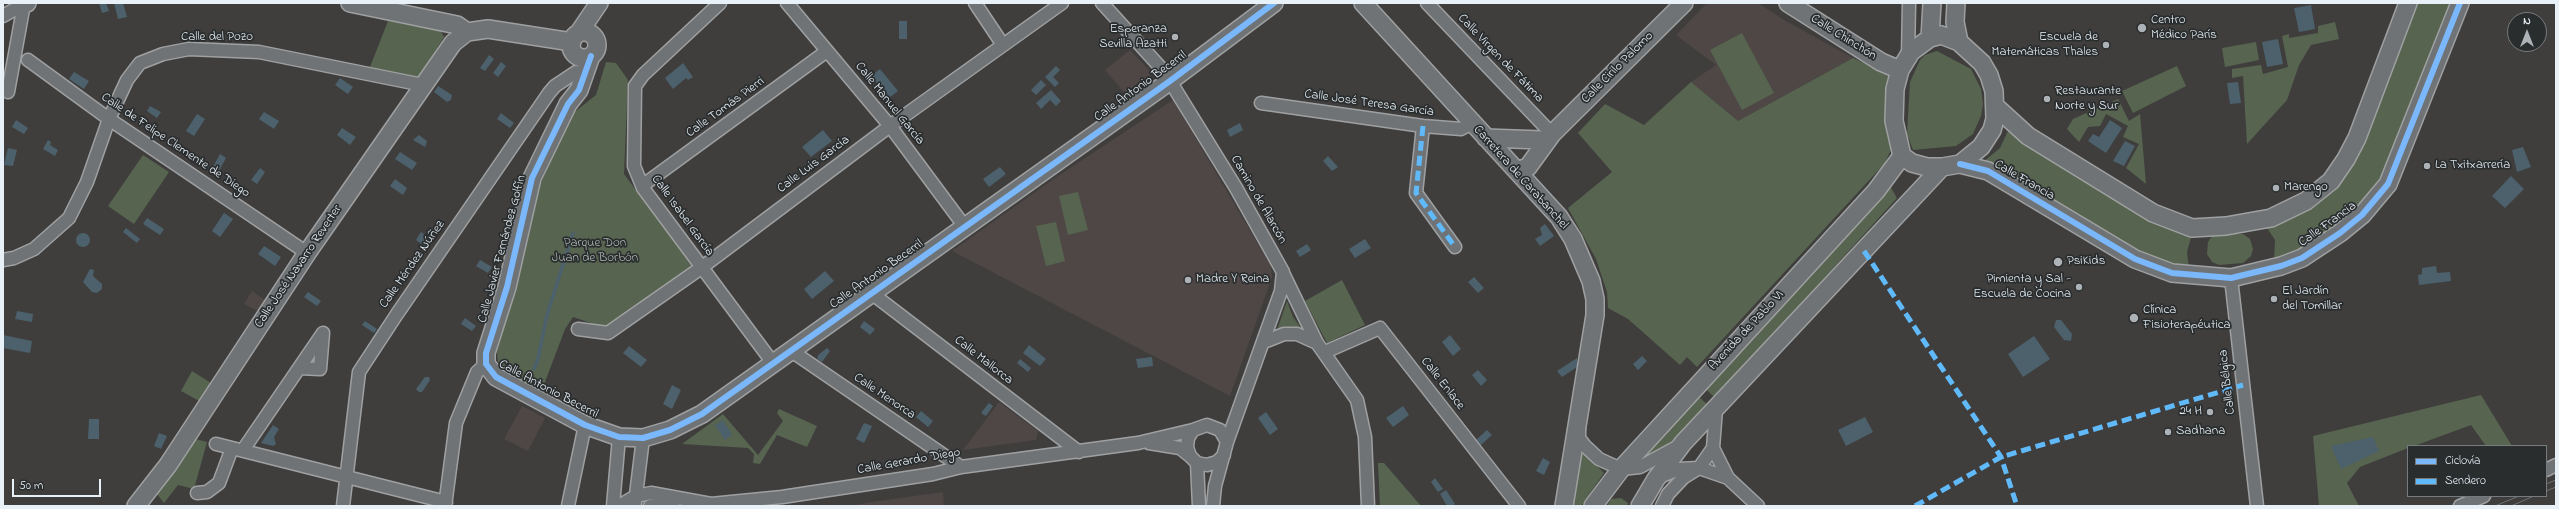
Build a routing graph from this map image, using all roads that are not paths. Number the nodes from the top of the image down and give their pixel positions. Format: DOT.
graph roads {
  1 [pos="350,3"];
  2 [pos="599,3"];
  3 [pos="720,3"];
  4 [pos="787,3"];
  5 [pos="975,3"];
  6 [pos="1062,3"];
  7 [pos="1102,3"];
  8 [pos="1363,3"];
  9 [pos="1427,3"];
  10 [pos="1684,3"];
  11 [pos="1788,3"];
  12 [pos="1909,3"];
  13 [pos="1932,3"];
  14 [pos="1956,3"];
  15 [pos="2408,3"];
  16 [pos="2460,3"];
  17 [pos="25,4"];
  18 [pos="1267,6"];
  19 [pos="1802,8"];
  20 [pos="3,16"];
  21 [pos="466,32"];
  22 [pos="1930,38"];
  23 [pos="1959,42"];
  24 [pos="1003,45"];
  25 [pos="579,47"];
  26 [pos="827,51"];
  27 [pos="28,60"];
  28 [pos="1904,63"];
  29 [pos="576,72"];
  30 [pos="1170,81"];
  31 [pos="423,85"];
  32 [pos="8,92"];
  33 [pos="1261,103"];
  34 [pos="568,104"];
  35 [pos="1995,106"];
  36 [pos="109,119"];
  37 [pos="1472,123"];
  38 [pos="890,126"];
  39 [pos="1424,126"];
  40 [pos="1547,137"];
  41 [pos="1486,138"];
  42 [pos="1902,156"];
  43 [pos="1960,164"];
  44 [pos="1942,167"];
  45 [pos="1517,171"];
  46 [pos="642,188"];
  47 [pos="965,227"];
  48 [pos="1455,247"];
  49 [pos="308,253"];
  50 [pos="3,260"];
  51 [pos="701,268"];
  52 [pos="1283,272"];
  53 [pos="2231,278"];
  54 [pos="870,292"];
  55 [pos="578,329"];
  56 [pos="1264,342"];
  57 [pos="1321,347"];
  58 [pos="790,350"];
  59 [pos="773,363"];
  60 [pos="486,364"];
  61 [pos="299,368"];
  62 [pos="1716,409"];
  63 [pos="1578,411"];
  64 [pos="585,425"];
  65 [pos="1194,430"];
  66 [pos="619,437"];
  67 [pos="643,438"];
  68 [pos="1226,442"];
  69 [pos="1138,443"];
  70 [pos="1684,443"];
  71 [pos="216,444"];
  72 [pos="1713,448"];
  73 [pos="237,449"];
  74 [pos="1079,452"];
  75 [pos="1224,456"];
  76 [pos="1194,459"];
  77 [pos="2556,465"];
  78 [pos="961,467"];
  79 [pos="1699,468"];
  80 [pos="1621,469"];
  81 [pos="2547,470"];
  82 [pos="637,475"];
  83 [pos="347,478"];
  84 [pos="1728,478"];
  85 [pos="1656,479"];
  86 [pos="197,493"];
  87 [pos="652,493"];
  88 [pos="2482,497"];
  89 [pos="684,500"];
  90 [pos="635,501"];
  91 [pos="445,504"];
  92 [pos="136,506"];
  93 [pos="343,506"];
  94 [pos="568,506"];
  95 [pos="614,506"];
  96 [pos="619,506"];
  97 [pos="650,506"];
  98 [pos="1199,506"];
  99 [pos="1213,506"];
  100 [pos="1368,506"];
  101 [pos="1519,506"];
  102 [pos="1564,506"];
  103 [pos="1593,506"];
  104 [pos="1640,506"];
  105 [pos="1662,506"];
  106 [pos="1758,506"];
  107 [pos="2257,506"];
  108 [pos="2460,506"];
  1 -- 21 [label="street"];
  2 -- 25 [label="street"];
  3 -- 46 [label="street, Calle Isabel García"];
  4 -- 26 [label="street, Calle Manuel García"];
  5 -- 24 [label="street"];
  6 -- 24 [label="street, Calle Luis García"];
  7 -- 30 [label="street, Camino de Alarcón"];
  8 -- 37 [label="street, Carretera de Carabanchel"];
  9 -- 40 [label="street, Calle Virgen de Fátima"];
  10 -- 40 [label="street, Calle Cirilo Palomo"];
  11 -- 19 [label="street, Calle Chinchón"];
  12 -- 28 [label="street"];
  13 -- 22 [label="street"];
  14 -- 23 [label="street"];
  15 -- 35 [label="street"];
  16 -- 53 [label="street, Calle Francia"];
  17 -- 20 [label="street"];
  17 -- 32 [label="street"];
  18 -- 30 [label="street, Calle Antonio Becerril"];
  19 -- 28 [label="street, Calle Chinchón"];
  21 -- 25 [label="street"];
  21 -- 31 [label="street, Calle José Navarro Reverter"];
  22 -- 23 [label="street"];
  22 -- 28 [label="street"];
  23 -- 35 [label="street"];
  24 -- 38 [label="street, Calle Luis García"];
  25 -- 29 [label="street, Calle Javier Fernández Golfín"];
  25 -- 34 [label="street, Calle Javier Fernández Golfín"];
  26 -- 38 [label="street, Calle Manuel García"];
  26 -- 46 [label="street, Calle Tomás Pierri"];
  27 -- 36 [label="street, Calle de Felipe Clemente de Diego"];
  28 -- 42 [label="street"];
  29 -- 34 [label="street, Calle Javier Fernández Golfín"];
  29 -- 83 [label="street, Calle Méndez Núñez"];
  30 -- 47 [label="street, Calle Antonio Becerril"];
  30 -- 52 [label="street, Camino de Alarcón"];
  31 -- 36 [label="street, Calle del Pozo"];
  31 -- 49 [label="street, Calle José Navarro Reverter"];
  33 -- 39 [label="street, Calle José Teresa García"];
  34 -- 60 [label="street, Calle Javier Fernández Golfín"];
  35 -- 43 [label="street"];
  36 -- 49 [label="street, Calle de Felipe Clemente de Diego"];
  36 -- 50 [label="street, Calle del Pozo"];
  37 -- 39 [label="street, Calle José Teresa García"];
  37 -- 41 [label="street, Carretera de Carabanchel"];
  38 -- 47 [label="street, Calle Manuel García"];
  38 -- 51 [label="street, Calle Luis García"];
  39 -- 48 [label="street"];
  40 -- 41 [label="street"];
  40 -- 45 [label="street, Calle Cirilo Palomo"];
  41 -- 45 [label="street, Carretera de Carabanchel"];
  42 -- 44 [label="street"];
  42 -- 80 [label="street, Avenida de Pablo VI"];
  43 -- 44 [label="street"];
  43 -- 53 [label="street, Calle Francia"];
  44 -- 62 [label="street"];
  45 -- 63 [label="street, Carretera de Carabanchel"];
  46 -- 51 [label="street, Calle Isabel García"];
  47 -- 54 [label="street, Calle Antonio Becerril"];
  49 -- 92 [label="street, Calle José Navarro Reverter"];
  51 -- 55 [label="street, Calle Luis García"];
  51 -- 59 [label="street, Calle Isabel García"];
  52 -- 56 [label="street"];
  52 -- 57 [label="street, Camino de Alarcón"];
  53 -- 107 [label="street, Calle Bélgica"];
  54 -- 58 [label="street, Calle Antonio Becerril"];
  54 -- 74 [label="street, Calle Mallorca"];
  56 -- 57 [label="street"];
  56 -- 68 [label="street"];
  57 -- 100 [label="street, Camino de Alarcón"];
  57 -- 101 [label="street, Calle Enlace"];
  58 -- 59 [label="street, Calle Antonio Becerril"];
  58 -- 78 [label="street, Calle Menorca"];
  59 -- 67 [label="street, Calle Antonio Becerril"];
  60 -- 64 [label="street, Calle Antonio Becerril"];
  60 -- 91 [label="street"];
  61 -- 73 [label="street"];
  62 -- 70 [label="street"];
  62 -- 72 [label="street"];
  63 -- 80 [label="street"];
  63 -- 102 [label="street, Carretera de Carabanchel"];
  64 -- 66 [label="street, Calle Antonio Becerril"];
  64 -- 94 [label="street"];
  65 -- 68 [label="street"];
  65 -- 69 [label="street, Calle Gerardo Diego"];
  65 -- 76 [label="street"];
  66 -- 67 [label="street, Calle Antonio Becerril"];
  66 -- 95 [label="street"];
  67 -- 82 [label="street"];
  68 -- 75 [label="street"];
  69 -- 74 [label="street, Calle Gerardo Diego"];
  69 -- 76 [label="street, Calle Gerardo Diego"];
  70 -- 80 [label="street"];
  70 -- 85 [label="street"];
  71 -- 73 [label="street"];
  72 -- 79 [label="street"];
  72 -- 84 [label="street"];
  73 -- 83 [label="street"];
  73 -- 86 [label="street"];
  74 -- 78 [label="street, Calle Gerardo Diego"];
  75 -- 76 [label="street"];
  75 -- 99 [label="street"];
  76 -- 98 [label="street"];
  77 -- 81 [label="street"];
  78 -- 89 [label="street, Calle Gerardo Diego"];
  79 -- 84 [label="street"];
  79 -- 85 [label="street"];
  79 -- 105 [label="street"];
  80 -- 103 [label="street, Avenida de Pablo VI"];
  82 -- 87 [label="street"];
  82 -- 90 [label="street"];
  83 -- 91 [label="street"];
  83 -- 93 [label="street, Calle Méndez Núñez"];
  84 -- 106 [label="street"];
  85 -- 104 [label="street"];
  87 -- 89 [label="street, Calle Gerardo Diego"];
  87 -- 90 [label="street, Calle Gerardo Diego"];
  88 -- 108 [label="street"];
  89 -- 97 [label="street, Calle Gerardo Diego"];
  90 -- 96 [label="street, Calle Gerardo Diego"];
}
